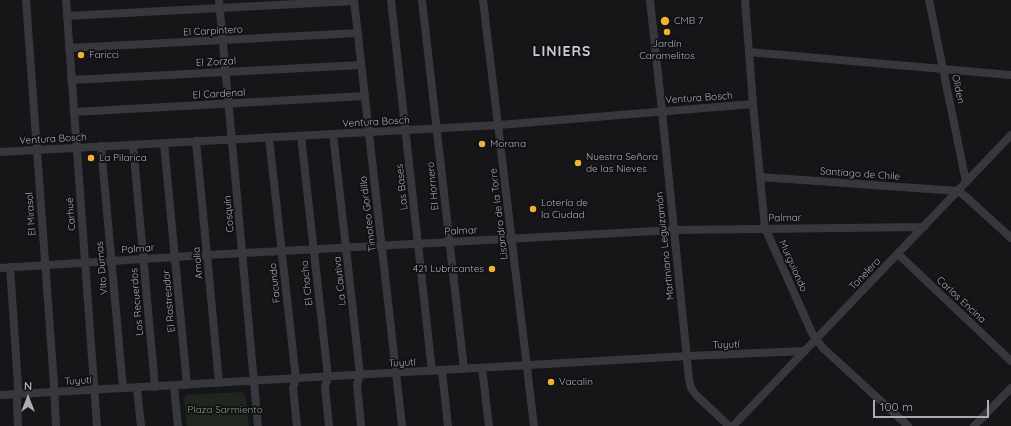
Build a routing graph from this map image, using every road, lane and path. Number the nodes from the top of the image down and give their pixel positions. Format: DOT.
graph roads {
  1 [pos="26,0"];
  2 [pos="66,0"];
  3 [pos="354,0"];
  4 [pos="391,0"];
  5 [pos="422,0"];
  6 [pos="483,0"];
  7 [pos="650,0"];
  8 [pos="745,0"];
  9 [pos="929,0"];
  10 [pos="220,4"];
  11 [pos="67,16"];
  12 [pos="358,33"];
  13 [pos="223,40"];
  14 [pos="69,48"];
  15 [pos="749,52"];
  16 [pos="362,64"];
  17 [pos="944,70"];
  18 [pos="226,72"];
  19 [pos="1011,75"];
  20 [pos="71,80"];
  21 [pos="365,96"];
  22 [pos="229,104"];
  23 [pos="753,104"];
  24 [pos="662,111"];
  25 [pos="74,112"];
  26 [pos="499,125"];
  27 [pos="437,129"];
  28 [pos="405,130"];
  29 [pos="369,133"];
  30 [pos="333,134"];
  31 [pos="1011,135"];
  32 [pos="301,136"];
  33 [pos="269,138"];
  34 [pos="232,139"];
  35 [pos="196,141"];
  36 [pos="164,143"];
  37 [pos="132,145"];
  38 [pos="101,146"];
  39 [pos="76,147"];
  40 [pos="36,150"];
  41 [pos="0,152"];
  42 [pos="760,177"];
  43 [pos="966,182"];
  44 [pos="958,191"];
  45 [pos="924,226"];
  46 [pos="765,228"];
  47 [pos="674,230"];
  48 [pos="511,238"];
  49 [pos="1011,238"];
  50 [pos="450,242"];
  51 [pos="418,243"];
  52 [pos="381,245"];
  53 [pos="346,248"];
  54 [pos="314,249"];
  55 [pos="282,251"];
  56 [pos="242,253"];
  57 [pos="898,254"];
  58 [pos="207,255"];
  59 [pos="175,257"];
  60 [pos="144,259"];
  61 [pos="112,261"];
  62 [pos="85,262"];
  63 [pos="45,265"];
  64 [pos="10,267"];
  65 [pos="0,268"];
  66 [pos="816,339"];
  67 [pos="805,351"];
  68 [pos="686,356"];
  69 [pos="1011,361"];
  70 [pos="527,366"];
  71 [pos="482,368"];
  72 [pos="464,369"];
  73 [pos="432,371"];
  74 [pos="442,371"];
  75 [pos="396,373"];
  76 [pos="360,375"];
  77 [pos="328,377"];
  78 [pos="296,379"];
  79 [pos="254,381"];
  80 [pos="219,383"];
  81 [pos="187,385"];
  82 [pos="174,386"];
  83 [pos="155,387"];
  84 [pos="123,388"];
  85 [pos="137,388"];
  86 [pos="1011,388"];
  87 [pos="94,390"];
  88 [pos="54,392"];
  89 [pos="17,394"];
  90 [pos="0,395"];
  91 [pos="18,426"];
  92 [pos="56,426"];
  93 [pos="97,426"];
  94 [pos="140,426"];
  95 [pos="178,426"];
  96 [pos="258,426"];
  97 [pos="297,426"];
  98 [pos="329,426"];
  99 [pos="361,426"];
  100 [pos="402,426"];
  101 [pos="448,426"];
  102 [pos="489,426"];
  103 [pos="534,426"];
  104 [pos="729,426"];
  105 [pos="733,426"];
  106 [pos="908,426"];
  107 [pos="974,426"];
  1 -- 40 [label="street, El Mirasol"];
  2 -- 11 [label="street, Carhué"];
  3 -- 10 [label="street"];
  3 -- 12 [label="street, Timoteo Gordillo"];
  4 -- 28 [label="street, Las Bases"];
  5 -- 27 [label="street, El Hornero"];
  6 -- 26 [label="street, Lisandro de la Torre"];
  7 -- 24 [label="street, Martiniano Leguizamón"];
  8 -- 15 [label="street, Murguiondo"];
  9 -- 17 [label="street, Oliden"];
  10 -- 11 [label="street"];
  10 -- 13 [label="street, Cosquín"];
  11 -- 14 [label="street, Carhué"];
  12 -- 13 [label="street, El Carpintero"];
  12 -- 16 [label="street, Timoteo Gordillo"];
  13 -- 14 [label="street, El Carpintero"];
  13 -- 18 [label="street, Cosquín"];
  14 -- 20 [label="street, Carhué"];
  15 -- 17 [label="street"];
  15 -- 23 [label="street, Murguiondo"];
  16 -- 18 [label="street, El Zorzal"];
  16 -- 21 [label="street, Timoteo Gordillo"];
  17 -- 19 [label="street"];
  17 -- 43 [label="street, Oliden"];
  18 -- 20 [label="street, El Zorzal"];
  18 -- 22 [label="street, Cosquín"];
  20 -- 25 [label="street, Carhué"];
  21 -- 22 [label="street, El Cardenal"];
  21 -- 29 [label="street, Timoteo Gordillo"];
  22 -- 25 [label="street, El Cardenal"];
  22 -- 34 [label="street, Cosquín"];
  23 -- 24 [label="street, Ventura Bosch"];
  23 -- 42 [label="street, Murguiondo"];
  24 -- 26 [label="street, Ventura Bosch"];
  24 -- 47 [label="street, Martiniano Leguizamón"];
  25 -- 39 [label="street, Carhué"];
  26 -- 27 [label="street, Ventura Bosch"];
  26 -- 48 [label="street, Lisandro de la Torre"];
  27 -- 28 [label="street, Ventura Bosch"];
  27 -- 50 [label="street, El Hornero"];
  28 -- 29 [label="street, Ventura Bosch"];
  28 -- 51 [label="street, Las Bases"];
  29 -- 30 [label="street, Ventura Bosch"];
  29 -- 52 [label="street, Timoteo Gordillo"];
  30 -- 32 [label="street, Ventura Bosch"];
  30 -- 53 [label="street, La Cautiva"];
  31 -- 43 [label="street, Tonelero"];
  32 -- 33 [label="street, Ventura Bosch"];
  32 -- 54 [label="street, El Chacho"];
  33 -- 34 [label="street, Ventura Bosch"];
  33 -- 55 [label="street, Facundo"];
  34 -- 35 [label="street, Ventura Bosch"];
  34 -- 56 [label="street, Cosquín"];
  35 -- 36 [label="street, Ventura Bosch"];
  35 -- 58 [label="street, Amalia"];
  36 -- 37 [label="street, Ventura Bosch"];
  36 -- 59 [label="street, El Rastreador"];
  37 -- 38 [label="street, Ventura Bosch"];
  37 -- 60 [label="street, Los Recuerdos"];
  38 -- 39 [label="street, Ventura Bosch"];
  38 -- 61 [label="street, Vito Dumas"];
  39 -- 40 [label="street, Ventura Bosch"];
  39 -- 62 [label="street, Carhué"];
  40 -- 41 [label="street, Ventura Bosch"];
  40 -- 63 [label="street, El Mirasol"];
  42 -- 44 [label="street, Santiago de Chile"];
  42 -- 46 [label="street, Murguiondo"];
  43 -- 44 [label="street, Tonelero"];
  44 -- 45 [label="street, Tonelero"];
  44 -- 49 [label="street"];
  45 -- 46 [label="street, Palmar"];
  45 -- 57 [label="street, Tonelero"];
  46 -- 47 [label="street, Palmar"];
  46 -- 66 [label="street, Murguiondo"];
  47 -- 48 [label="street, Palmar"];
  47 -- 68 [label="street, Martiniano Leguizamón"];
  48 -- 50 [label="street, Palmar"];
  48 -- 70 [label="street, Lisandro de la Torre"];
  50 -- 51 [label="street, Palmar"];
  50 -- 72 [label="street, El Hornero"];
  51 -- 52 [label="street, Palmar"];
  51 -- 73 [label="street, Las Bases"];
  52 -- 53 [label="street, Palmar"];
  52 -- 75 [label="street, Timoteo Gordillo"];
  53 -- 54 [label="street, Palmar"];
  53 -- 76 [label="street, La Cautiva"];
  54 -- 55 [label="street, Palmar"];
  54 -- 77 [label="street, El Chacho"];
  55 -- 56 [label="street, Palmar"];
  55 -- 78 [label="street, Facundo"];
  56 -- 58 [label="street, Palmar"];
  56 -- 79 [label="street, Cosquín"];
  57 -- 66 [label="street, Tonelero"];
  57 -- 69 [label="street, Carlos Encina"];
  58 -- 59 [label="street, Palmar"];
  58 -- 80 [label="street, Amalia"];
  59 -- 60 [label="street, Palmar"];
  59 -- 81 [label="street, El Rastreador"];
  60 -- 61 [label="street, Palmar"];
  60 -- 83 [label="street, Los Recuerdos"];
  61 -- 62 [label="street, Palmar"];
  61 -- 84 [label="street, Vito Dumas"];
  62 -- 63 [label="street, Palmar"];
  62 -- 87 [label="street, Carhué"];
  63 -- 64 [label="street, Palmar"];
  63 -- 88 [label="street, El Mirasol"];
  64 -- 65 [label="street, Palmar"];
  64 -- 89 [label="street"];
  66 -- 67 [label="street, Tonelero"];
  66 -- 106 [label="street, Murguiondo"];
  67 -- 68 [label="street, Tuyutí"];
  67 -- 105 [label="street, Tonelero"];
  68 -- 70 [label="street, Tuyutí"];
  68 -- 104 [label="street, Martiniano Leguizamón"];
  70 -- 71 [label="street, Tuyutí"];
  70 -- 103 [label="street, Lisandro de la Torre"];
  71 -- 72 [label="street, Tuyutí"];
  71 -- 102 [label="street"];
  72 -- 74 [label="street, Tuyutí"];
  73 -- 74 [label="street, Tuyutí"];
  73 -- 75 [label="street, Tuyutí"];
  74 -- 101 [label="street"];
  75 -- 76 [label="street, Tuyutí"];
  75 -- 100 [label="street, Timoteo Gordillo"];
  76 -- 77 [label="street, Tuyutí"];
  76 -- 99 [label="street, La Cautiva"];
  77 -- 78 [label="street, Tuyutí"];
  77 -- 98 [label="street, El Chacho"];
  78 -- 79 [label="street, Tuyutí"];
  78 -- 97 [label="street, Facundo"];
  79 -- 80 [label="street, Tuyutí"];
  79 -- 96 [label="street, Cosquín"];
  80 -- 81 [label="street, Tuyutí"];
  81 -- 82 [label="street, Tuyutí"];
  82 -- 83 [label="street, Tuyutí"];
  82 -- 95 [label="street"];
  83 -- 85 [label="street, Tuyutí"];
  84 -- 85 [label="street, Tuyutí"];
  84 -- 87 [label="street, Tuyutí"];
  85 -- 94 [label="street"];
  86 -- 107 [label="street"];
  87 -- 88 [label="street, Tuyutí"];
  87 -- 93 [label="street, Carhué"];
  88 -- 89 [label="street, Tuyutí"];
  88 -- 92 [label="street, El Mirasol"];
  89 -- 90 [label="street, Tuyutí"];
  89 -- 91 [label="street"];
}
